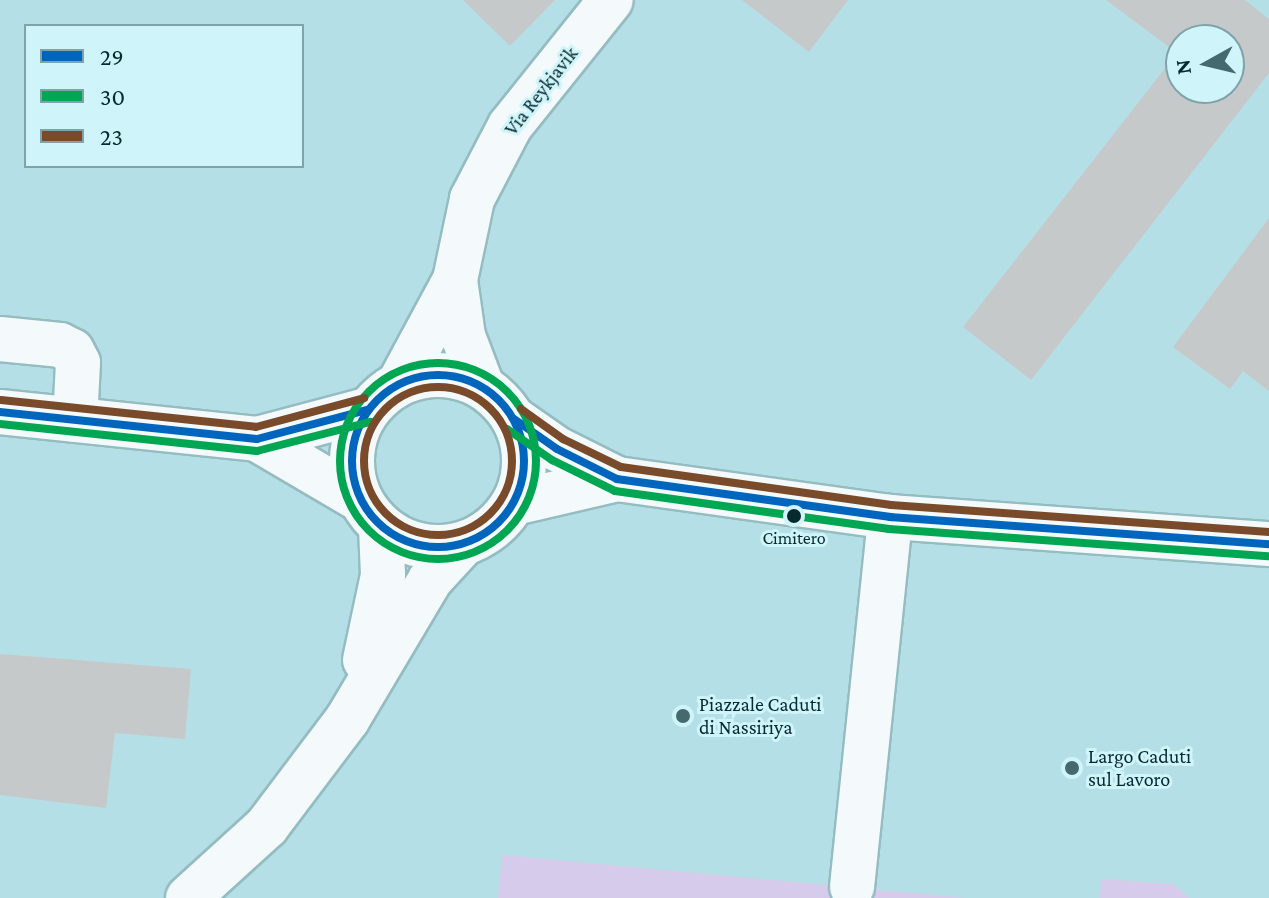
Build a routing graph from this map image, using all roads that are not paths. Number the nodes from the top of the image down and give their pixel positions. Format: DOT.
graph roads {
  1 [pos="611,0"];
  2 [pos="455,280"];
  3 [pos="0,339"];
  4 [pos="482,386"];
  5 [pos="384,396"];
  6 [pos="0,412"];
  7 [pos="514,419"];
  8 [pos="75,420"];
  9 [pos="257,439"];
  10 [pos="617,479"];
  11 [pos="514,503"];
  12 [pos="370,513"];
  13 [pos="890,517"];
  14 [pos="1269,544"];
  15 [pos="462,545"];
  16 [pos="347,720"];
  17 [pos="852,887"];
  18 [pos="188,898"];
  1 -- 2 [label="street, Via Reykjavik"];
  2 -- 4 [label="street, Via Reykjavik"];
  2 -- 5 [label="street, Via Reykjavik"];
  3 -- 8 [label="street"];
  4 -- 5 [label="street"];
  4 -- 7 [label="street"];
  5 -- 9 [label="street"];
  5 -- 12 [label="street"];
  6 -- 8 [label="street"];
  7 -- 10 [label="street"];
  7 -- 11 [label="street"];
  8 -- 9 [label="street"];
  9 -- 12 [label="street"];
  10 -- 11 [label="street"];
  10 -- 13 [label="street"];
  11 -- 15 [label="street"];
  12 -- 15 [label="street"];
  12 -- 16 [label="street"];
  13 -- 14 [label="street"];
  13 -- 17 [label="street"];
  15 -- 16 [label="street"];
  16 -- 18 [label="street"];
}
